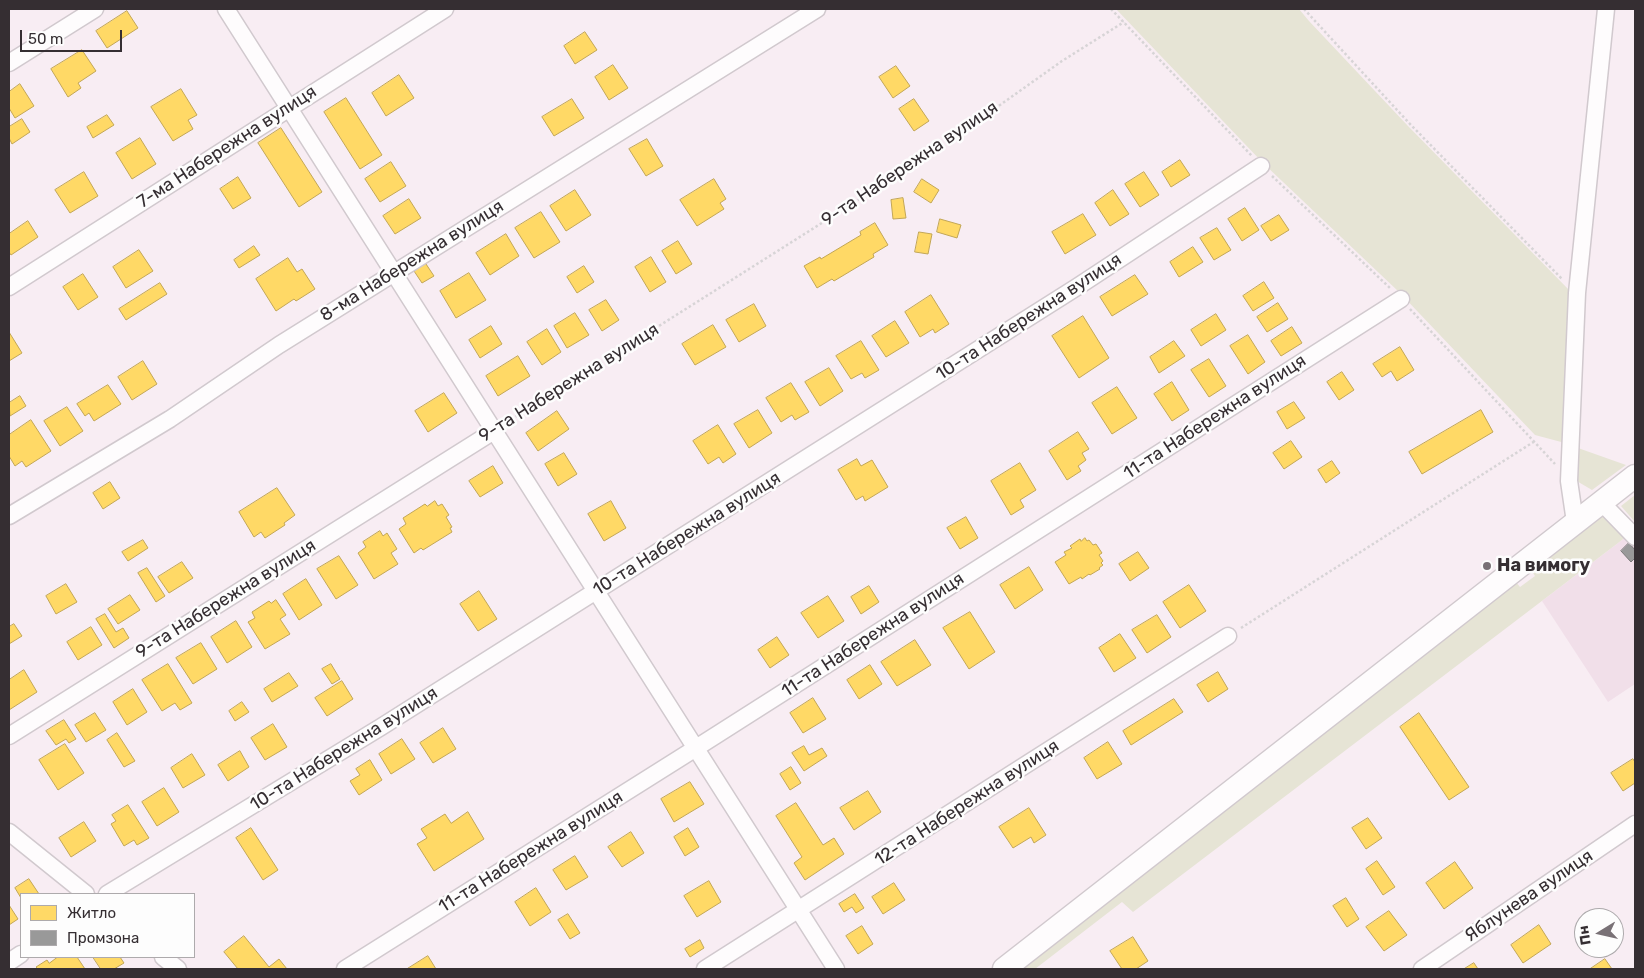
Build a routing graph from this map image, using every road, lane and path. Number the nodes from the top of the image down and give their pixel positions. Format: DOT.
graph roads {
  1 [pos="95,9"];
  2 [pos="226,9"];
  3 [pos="445,9"];
  4 [pos="817,9"];
  5 [pos="1111,9"];
  6 [pos="1304,9"];
  7 [pos="1606,9"];
  8 [pos="1124,22"];
  9 [pos="9,63"];
  10 [pos="290,107"];
  11 [pos="1261,166"];
  12 [pos="394,274"];
  13 [pos="9,287"];
  14 [pos="1577,293"];
  15 [pos="1400,299"];
  16 [pos="494,430"];
  17 [pos="1535,441"];
  18 [pos="1635,476"];
  19 [pos="1569,480"];
  20 [pos="1601,502"];
  21 [pos="9,516"];
  22 [pos="1575,522"];
  23 [pos="1635,537"];
  24 [pos="596,591"];
  25 [pos="1228,636"];
  26 [pos="9,736"];
  27 [pos="696,748"];
  28 [pos="1635,824"];
  29 [pos="9,832"];
  30 [pos="85,893"];
  31 [pos="109,893"];
  32 [pos="798,910"];
  33 [pos="20,955"];
  34 [pos="164,958"];
  35 [pos="9,962"];
  36 [pos="178,969"];
  37 [pos="345,969"];
  38 [pos="705,969"];
  39 [pos="836,969"];
  40 [pos="1004,969"];
  41 [pos="1422,969"];
  1 -- 9 [label="street"];
  2 -- 10 [label="street"];
  3 -- 10 [label="street, 7-ма Набережна вулиця"];
  4 -- 12 [label="street, 8-ма Набережна вулиця"];
  5 -- 8 [label="path"];
  6 -- 14 [label="path"];
  7 -- 14 [label="street"];
  8 -- 11 [label="path"];
  8 -- 16 [label="path, 9-та Набережна вулиця"];
  10 -- 12 [label="street"];
  10 -- 13 [label="street, 7-ма Набережна вулиця"];
  11 -- 15 [label="path"];
  11 -- 24 [label="street, 10-та Набережна вулиця"];
  12 -- 16 [label="street"];
  12 -- 21 [label="street, 8-ма Набережна вулиця"];
  14 -- 19 [label="street"];
  15 -- 17 [label="path"];
  15 -- 27 [label="street, 11-та Набережна вулиця"];
  16 -- 24 [label="street"];
  16 -- 26 [label="street, 9-та Набережна вулиця"];
  17 -- 19 [label="path"];
  17 -- 25 [label="path"];
  18 -- 20 [label="street"];
  19 -- 22 [label="street"];
  20 -- 22 [label="street"];
  20 -- 23 [label="street"];
  22 -- 40 [label="street"];
  24 -- 27 [label="street"];
  24 -- 31 [label="street, 10-та Набережна вулиця"];
  25 -- 32 [label="street, 12-та Набережна вулиця"];
  27 -- 32 [label="street"];
  27 -- 37 [label="street, 11-та Набережна вулиця"];
  28 -- 41 [label="street, Яблунева вулиця"];
  29 -- 30 [label="street"];
  32 -- 38 [label="street, 12-та Набережна вулиця"];
  32 -- 39 [label="street"];
  33 -- 35 [label="street"];
  34 -- 36 [label="street"];
}
